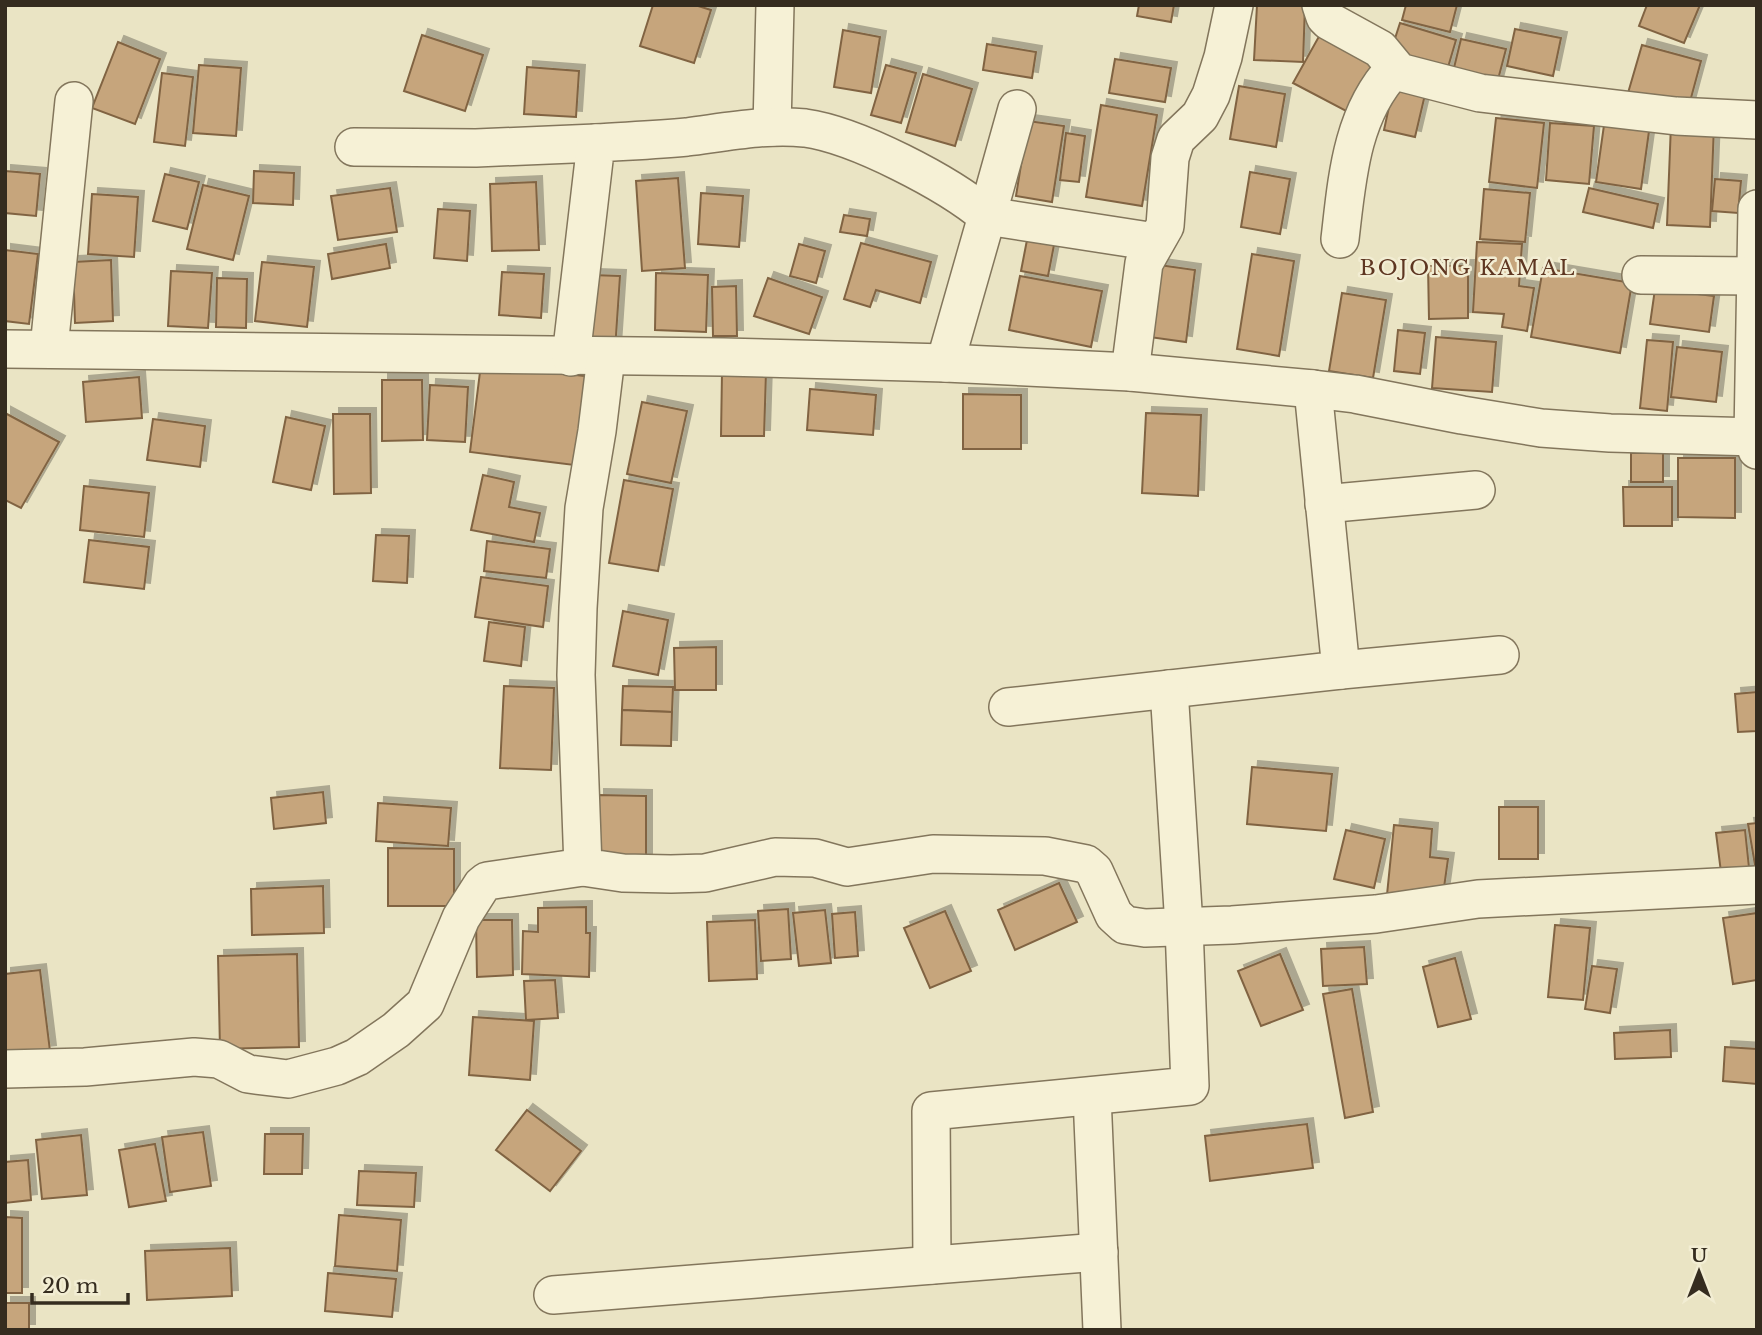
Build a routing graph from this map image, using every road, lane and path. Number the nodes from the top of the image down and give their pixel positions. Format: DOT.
graph roads {
  1 [pos="775,5"];
  2 [pos="1234,5"];
  3 [pos="1321,5"];
  4 [pos="1394,69"];
  5 [pos="74,101"];
  6 [pos="1017,109"];
  7 [pos="1757,120"];
  8 [pos="772,127"];
  9 [pos="596,143"];
  10 [pos="354,147"];
  11 [pos="1757,209"];
  12 [pos="987,216"];
  13 [pos="1340,239"];
  14 [pos="1155,242"];
  15 [pos="1641,275"];
  16 [pos="1755,276"];
  17 [pos="48,348"];
  18 [pos="5,349"];
  19 [pos="588,357"];
  20 [pos="945,363"];
  21 [pos="1130,372"];
  22 [pos="1313,389"];
  23 [pos="1756,442"];
  24 [pos="1476,490"];
  25 [pos="1324,504"];
  26 [pos="1500,655"];
  27 [pos="1341,670"];
  28 [pos="1169,689"];
  29 [pos="1008,707"];
  30 [pos="583,867"];
  31 [pos="1757,886"];
  32 [pos="1184,926"];
  33 [pos="5,1069"];
  34 [pos="1092,1096"];
  35 [pos="1099,1252"];
  36 [pos="932,1265"];
  37 [pos="553,1295"];
  38 [pos="1102,1330"];
  1 -- 8 [label="street"];
  2 -- 14 [label="street"];
  3 -- 4 [label="street"];
  4 -- 7 [label="street"];
  4 -- 13 [label="street"];
  5 -- 17 [label="street"];
  6 -- 12 [label="street"];
  8 -- 9 [label="street"];
  8 -- 12 [label="street"];
  9 -- 10 [label="street"];
  9 -- 19 [label="street"];
  11 -- 16 [label="street"];
  12 -- 14 [label="street"];
  12 -- 20 [label="street"];
  14 -- 21 [label="street"];
  15 -- 16 [label="street"];
  16 -- 23 [label="street"];
  17 -- 18 [label="street"];
  17 -- 19 [label="street"];
  19 -- 20 [label="street"];
  19 -- 30 [label="street"];
  20 -- 21 [label="street"];
  21 -- 22 [label="street"];
  22 -- 23 [label="street"];
  22 -- 25 [label="street"];
  24 -- 25 [label="street"];
  25 -- 27 [label="street"];
  26 -- 27 [label="street"];
  27 -- 28 [label="street"];
  28 -- 29 [label="street"];
  28 -- 32 [label="street"];
  30 -- 32 [label="street"];
  30 -- 33 [label="street"];
  31 -- 32 [label="street"];
  32 -- 34 [label="street"];
  34 -- 35 [label="street"];
  34 -- 36 [label="street"];
  35 -- 36 [label="street"];
  35 -- 38 [label="street"];
  36 -- 37 [label="street"];
}
